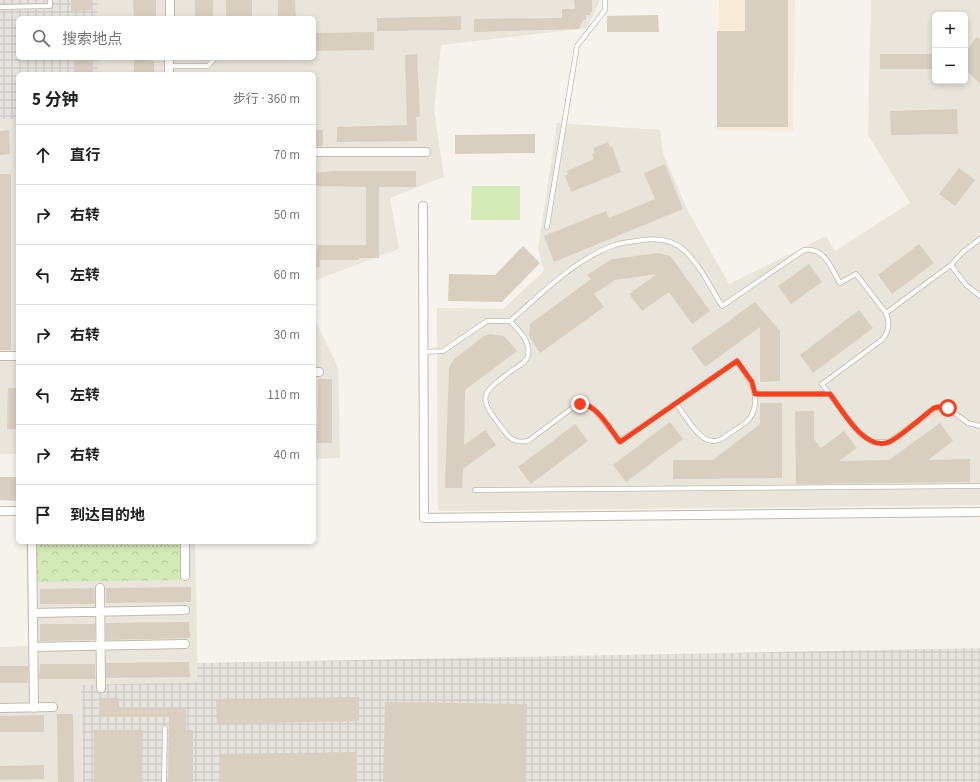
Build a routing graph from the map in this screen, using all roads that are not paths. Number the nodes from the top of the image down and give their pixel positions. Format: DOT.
graph roads {
  1 [pos="50,0"];
  2 [pos="170,0"];
  3 [pos="605,0"];
  4 [pos="0,7"];
  5 [pos="170,16"];
  6 [pos="213,60"];
  7 [pos="169,66"];
  8 [pos="316,152"];
  9 [pos="426,152"];
  10 [pos="423,206"];
  11 [pos="547,228"];
  12 [pos="980,239"];
  13 [pos="951,265"];
  14 [pos="980,296"];
  15 [pos="886,313"];
  16 [pos="510,321"];
  17 [pos="423,352"];
  18 [pos="0,356"];
  19 [pos="16,356"];
  20 [pos="755,394"];
  21 [pos="830,394"];
  22 [pos="676,403"];
  23 [pos="980,426"];
  24 [pos="980,486"];
  25 [pos="475,490"];
  26 [pos="0,511"];
  27 [pos="16,511"];
  28 [pos="980,512"];
  29 [pos="32,544"];
  30 [pos="185,544"];
  31 [pos="185,576"];
  32 [pos="100,588"];
  33 [pos="185,610"];
  34 [pos="100,612"];
  35 [pos="33,613"];
  36 [pos="185,644"];
  37 [pos="100,646"];
  38 [pos="33,647"];
  39 [pos="101,688"];
  40 [pos="53,707"];
  41 [pos="0,708"];
  42 [pos="34,708"];
  43 [pos="165,728"];
  44 [pos="164,782"];
  1 -- 4 [label="lane"];
  2 -- 5 [label="street"];
  3 -- 11 [label="lane"];
  6 -- 7 [label="lane"];
  8 -- 9 [label="street"];
  10 -- 17 [label="street"];
  12 -- 13 [label="lane"];
  13 -- 14 [label="lane"];
  13 -- 15 [label="lane"];
  15 -- 16 [label="lane"];
  15 -- 21 [label="lane"];
  16 -- 17 [label="lane"];
  16 -- 22 [label="lane"];
  17 -- 28 [label="street"];
  18 -- 19 [label="street"];
  20 -- 21 [label="lane"];
  20 -- 22 [label="lane"];
  20 -- 22 [label="lane"];
  21 -- 23 [label="lane"];
  24 -- 25 [label="lane"];
  26 -- 27 [label="street"];
  29 -- 35 [label="street"];
  30 -- 31 [label="street"];
  32 -- 34 [label="street"];
  33 -- 34 [label="street"];
  34 -- 35 [label="street"];
  34 -- 37 [label="street"];
  35 -- 38 [label="street"];
  36 -- 37 [label="street"];
  37 -- 38 [label="street"];
  37 -- 39 [label="street"];
  38 -- 42 [label="street"];
  40 -- 42 [label="street"];
  41 -- 42 [label="street"];
  43 -- 44 [label="lane"];
}
